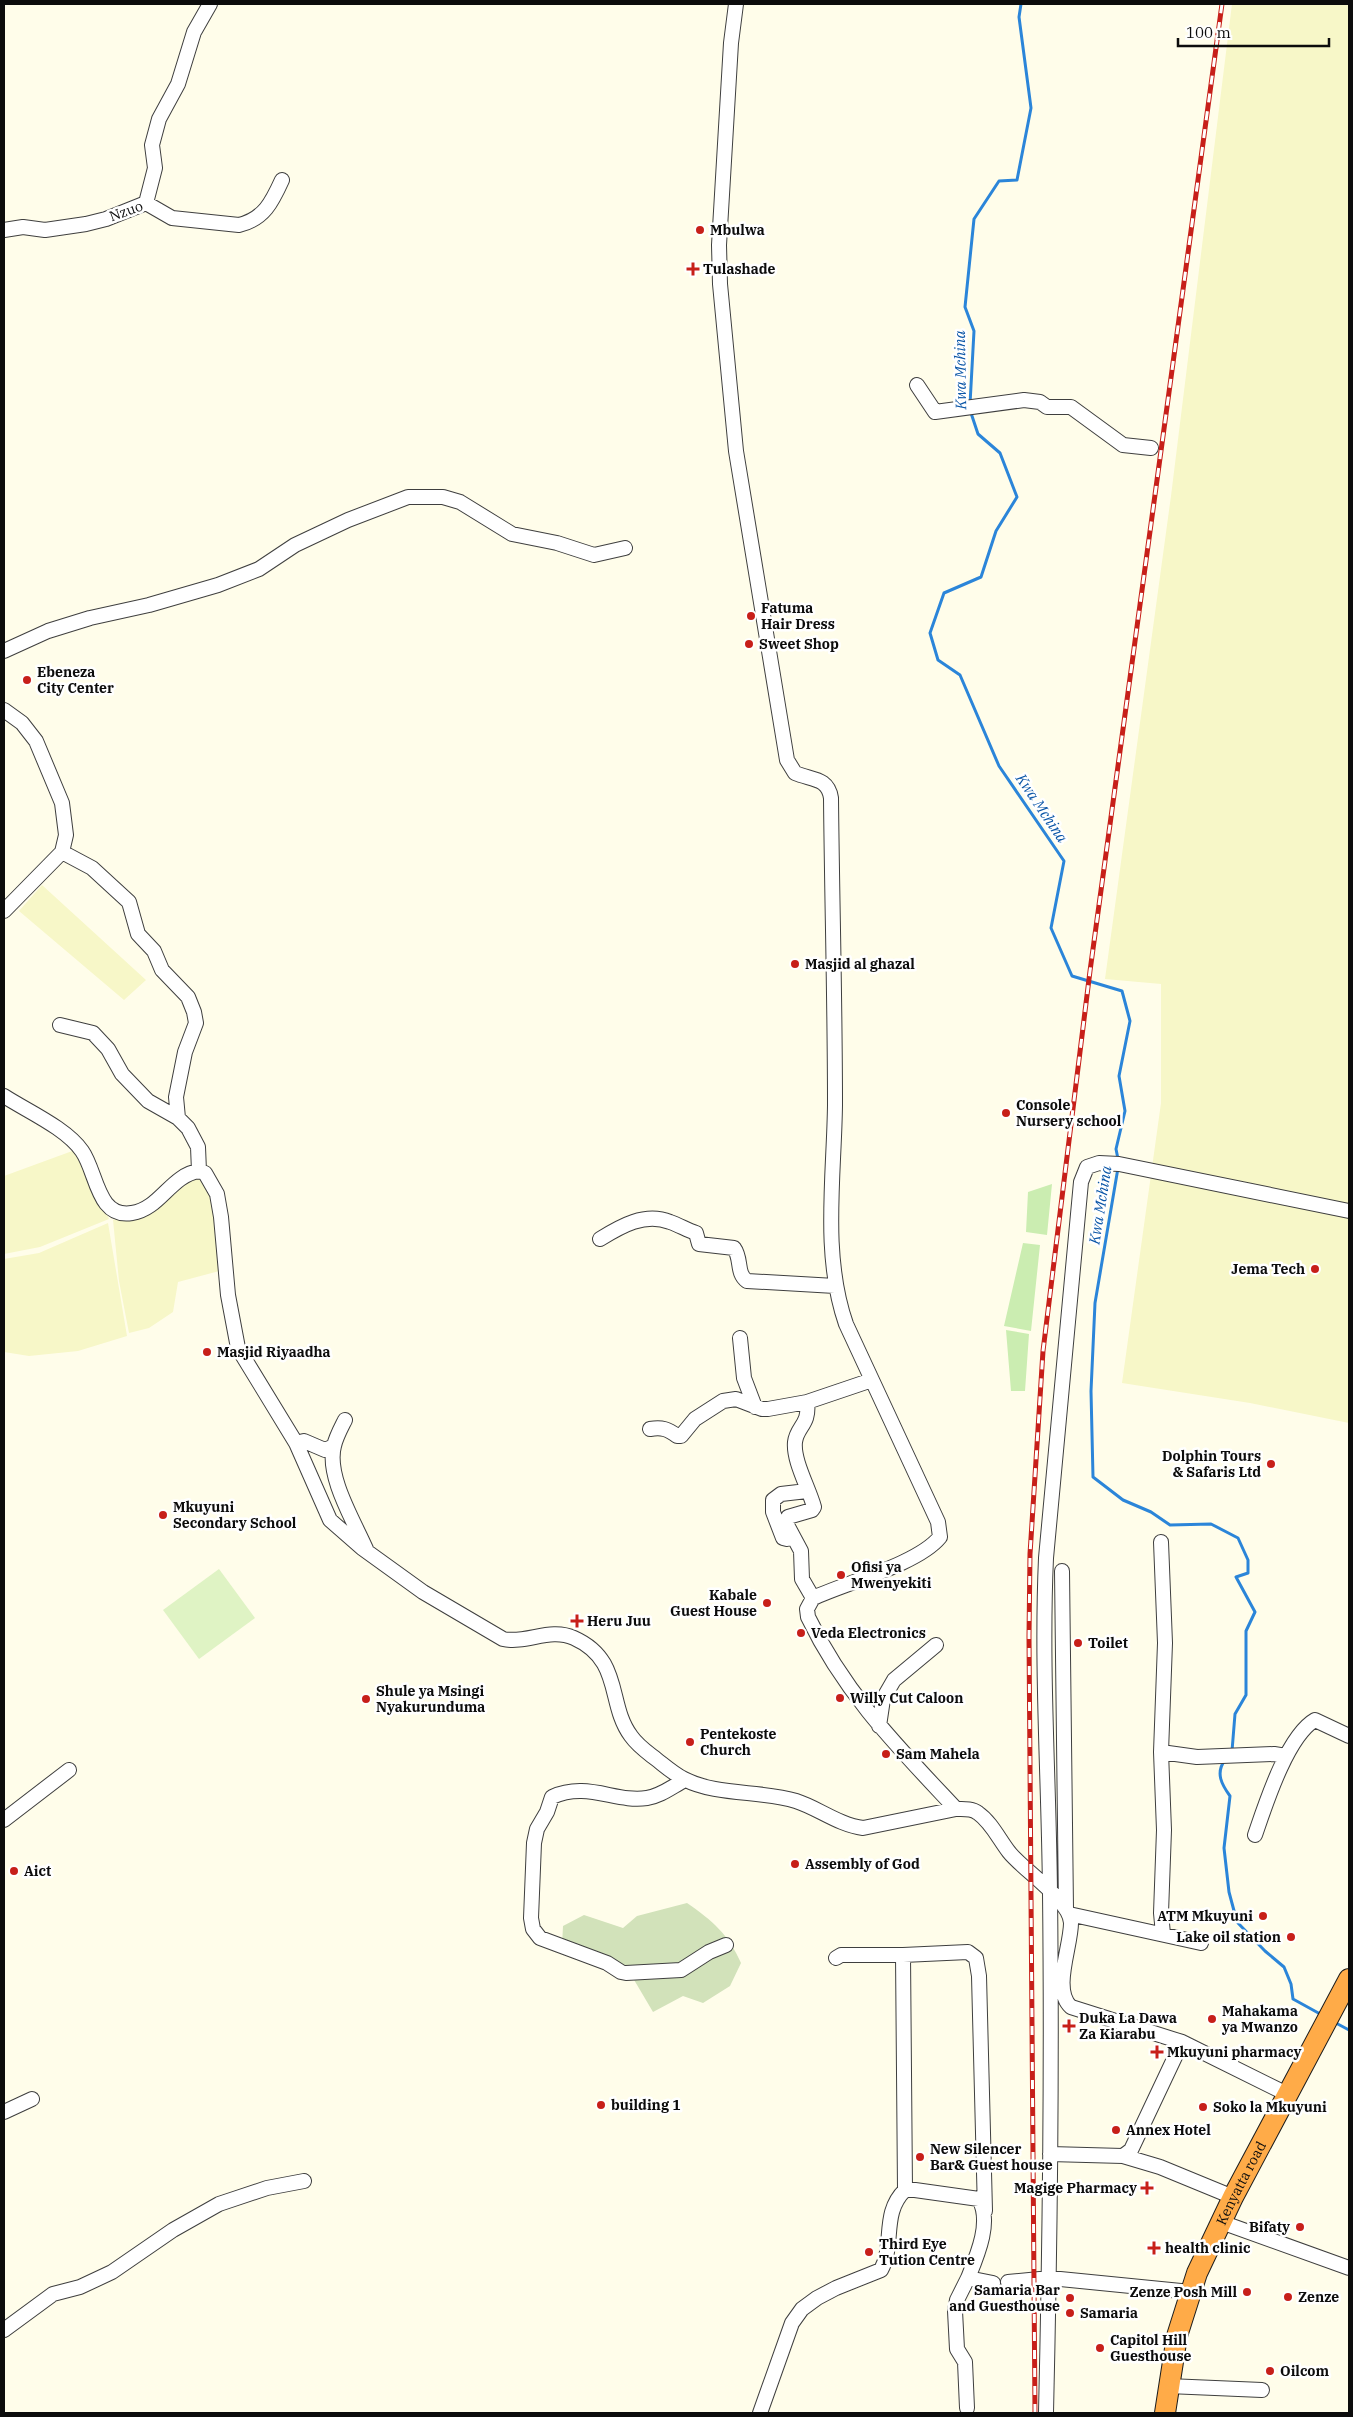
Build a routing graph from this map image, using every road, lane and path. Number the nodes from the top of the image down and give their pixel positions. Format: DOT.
graph roads {
  1 [pos="210,4"];
  2 [pos="736,4"];
  3 [pos="282,180"];
  4 [pos="146,203"];
  5 [pos="4,230"];
  6 [pos="917,385"];
  7 [pos="1151,448"];
  8 [pos="626,548"];
  9 [pos="4,651"];
  10 [pos="4,710"];
  11 [pos="62,852"];
  12 [pos="4,911"];
  13 [pos="60,1026"];
  14 [pos="4,1096"];
  15 [pos="178,1118"];
  16 [pos="199,1170"];
  17 [pos="1349,1211"];
  18 [pos="600,1239"];
  19 [pos="835,1286"];
  20 [pos="740,1338"];
  21 [pos="872,1380"];
  22 [pos="807,1402"];
  23 [pos="755,1407"];
  24 [pos="345,1420"];
  25 [pos="650,1429"];
  26 [pos="296,1443"];
  27 [pos="334,1446"];
  28 [pos="808,1491"];
  29 [pos="1161,1542"];
  30 [pos="368,1552"];
  31 [pos="801,1556"];
  32 [pos="1062,1571"];
  33 [pos="814,1598"];
  34 [pos="936,1645"];
  35 [pos="878,1726"];
  36 [pos="1349,1736"];
  37 [pos="1161,1752"];
  38 [pos="1286,1756"];
  39 [pos="69,1770"];
  40 [pos="685,1780"];
  41 [pos="956,1809"];
  42 [pos="4,1820"];
  43 [pos="1255,1835"];
  44 [pos="1050,1892"];
  45 [pos="1067,1912"];
  46 [pos="1163,1934"];
  47 [pos="1201,1943"];
  48 [pos="726,1945"];
  49 [pos="903,1955"];
  50 [pos="836,1958"];
  51 [pos="1349,1979"];
  52 [pos="1182,2042"];
  53 [pos="1287,2094"];
  54 [pos="32,2098"];
  55 [pos="4,2112"];
  56 [pos="1050,2154"];
  57 [pos="1123,2156"];
  58 [pos="304,2182"];
  59 [pos="905,2190"];
  60 [pos="1233,2197"];
  61 [pos="984,2211"];
  62 [pos="1221,2222"];
  63 [pos="1349,2268"];
  64 [pos="968,2278"];
  65 [pos="1050,2278"];
  66 [pos="1008,2282"];
  67 [pos="993,2283"];
  68 [pos="1190,2292"];
  69 [pos="4,2330"];
  70 [pos="1168,2386"];
  71 [pos="1262,2390"];
  72 [pos="967,2408"];
  73 [pos="760,2413"];
  74 [pos="1046,2413"];
  75 [pos="1165,2413"];
  1 -- 4 [label="street"];
  2 -- 19 [label="street"];
  3 -- 4 [label="street, Nzuo"];
  4 -- 5 [label="street, Nzuo"];
  6 -- 7 [label="street"];
  8 -- 9 [label="street"];
  10 -- 11 [label="street"];
  11 -- 12 [label="street"];
  11 -- 15 [label="street"];
  13 -- 15 [label="street"];
  14 -- 16 [label="street"];
  15 -- 16 [label="street"];
  16 -- 26 [label="street"];
  17 -- 44 [label="street"];
  18 -- 19 [label="street"];
  19 -- 21 [label="street"];
  20 -- 23 [label="street"];
  21 -- 22 [label="street"];
  21 -- 33 [label="street"];
  22 -- 23 [label="street"];
  22 -- 28 [label="street"];
  23 -- 25 [label="street"];
  24 -- 27 [label="street"];
  26 -- 27 [label="street"];
  26 -- 30 [label="street"];
  27 -- 30 [label="street"];
  28 -- 31 [label="street"];
  28 -- 31 [label="street"];
  29 -- 37 [label="street"];
  30 -- 40 [label="street"];
  31 -- 33 [label="street"];
  32 -- 45 [label="street"];
  33 -- 35 [label="street"];
  34 -- 35 [label="street"];
  35 -- 41 [label="street"];
  36 -- 38 [label="street"];
  37 -- 38 [label="street"];
  37 -- 46 [label="street"];
  38 -- 43 [label="street"];
  39 -- 42 [label="street"];
  40 -- 41 [label="street"];
  40 -- 48 [label="street"];
  41 -- 44 [label="street"];
  44 -- 45 [label="street"];
  44 -- 56 [label="street"];
  45 -- 46 [label="street"];
  45 -- 52 [label="street"];
  46 -- 47 [label="street"];
  49 -- 50 [label="street"];
  49 -- 59 [label="street"];
  49 -- 61 [label="street"];
  51 -- 53 [label="highway, Kenyatta road"];
  52 -- 53 [label="street"];
  52 -- 57 [label="street"];
  53 -- 60 [label="highway, Kenyatta road"];
  54 -- 55 [label="street"];
  56 -- 57 [label="street"];
  56 -- 65 [label="street"];
  57 -- 60 [label="street"];
  58 -- 69 [label="street"];
  59 -- 61 [label="street"];
  59 -- 73 [label="street"];
  60 -- 62 [label="highway, Kenyatta road"];
  61 -- 64 [label="street"];
  62 -- 63 [label="street"];
  62 -- 68 [label="highway, Kenyatta road"];
  64 -- 67 [label="street"];
  64 -- 72 [label="street"];
  65 -- 66 [label="street"];
  65 -- 68 [label="street"];
  65 -- 74 [label="street"];
  68 -- 70 [label="highway, Kenyatta road"];
  70 -- 71 [label="street"];
  70 -- 75 [label="highway, Kenyatta road"];
}
